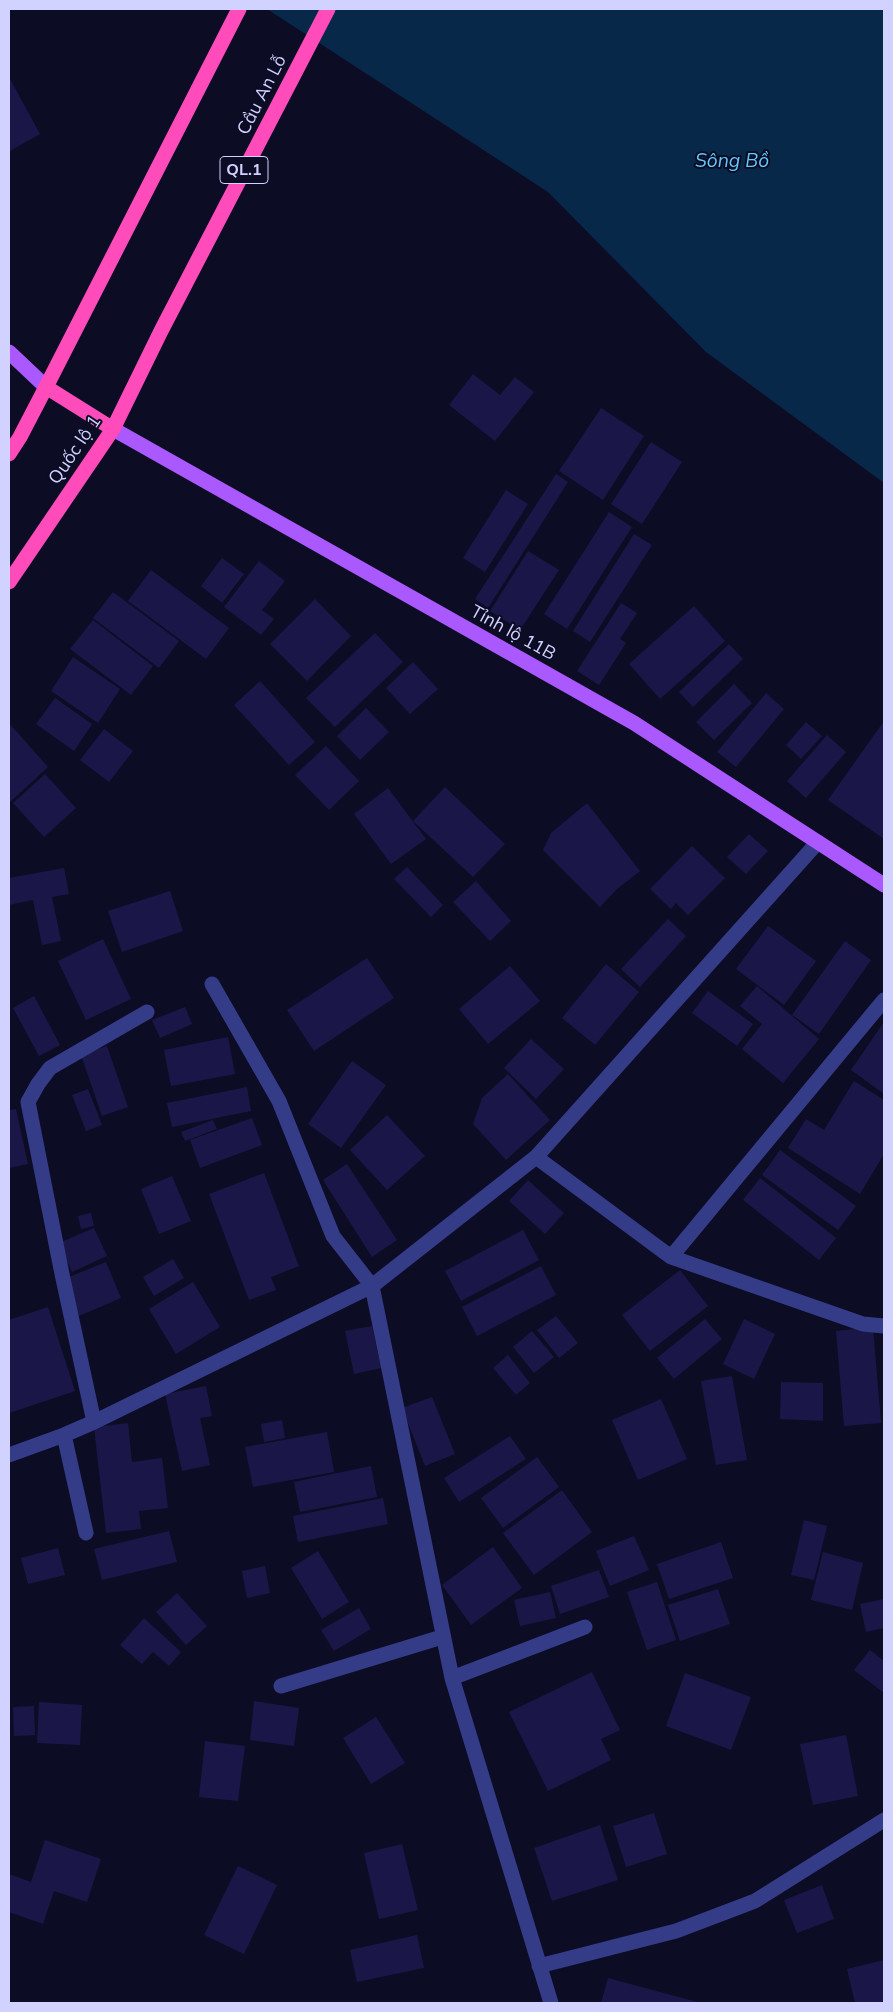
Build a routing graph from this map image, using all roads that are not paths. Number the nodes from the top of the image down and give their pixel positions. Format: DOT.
graph roads {
  1 [pos="239,9"];
  2 [pos="328,9"];
  3 [pos="161,331"];
  4 [pos="9,352"];
  5 [pos="46,388"];
  6 [pos="113,429"];
  7 [pos="9,454"];
  8 [pos="9,582"];
  9 [pos="818,842"];
  10 [pos="884,885"];
  11 [pos="212,984"];
  12 [pos="884,1000"];
  13 [pos="147,1012"];
  14 [pos="536,1157"];
  15 [pos="671,1258"];
  16 [pos="372,1286"];
  17 [pos="884,1326"];
  18 [pos="94,1422"];
  19 [pos="64,1435"];
  20 [pos="9,1455"];
  21 [pos="86,1533"];
  22 [pos="585,1627"];
  23 [pos="442,1637"];
  24 [pos="452,1678"];
  25 [pos="281,1686"];
  26 [pos="884,1820"];
  27 [pos="539,1966"];
  28 [pos="551,2003"];
  1 -- 5 [label="highway"];
  2 -- 3 [label="highway, Cầu An Lỗ / QL.1"];
  3 -- 6 [label="highway, Quốc lộ 1 / QL.1"];
  4 -- 5 [label="main road"];
  5 -- 6 [label="highway"];
  5 -- 7 [label="highway"];
  6 -- 8 [label="highway, Quốc lộ 1 / QL.1"];
  6 -- 9 [label="main road, Tỉnh lộ 11B"];
  9 -- 10 [label="main road, Tỉnh lộ 11B"];
  9 -- 14 [label="street"];
  11 -- 16 [label="street"];
  12 -- 15 [label="street"];
  13 -- 18 [label="street"];
  14 -- 15 [label="street"];
  14 -- 16 [label="street"];
  15 -- 17 [label="street"];
  16 -- 18 [label="street"];
  16 -- 23 [label="street"];
  18 -- 19 [label="street"];
  19 -- 20 [label="street"];
  19 -- 21 [label="street"];
  22 -- 24 [label="street"];
  23 -- 24 [label="street"];
  23 -- 25 [label="street"];
  24 -- 27 [label="street"];
  26 -- 27 [label="street"];
  27 -- 28 [label="street"];
}
